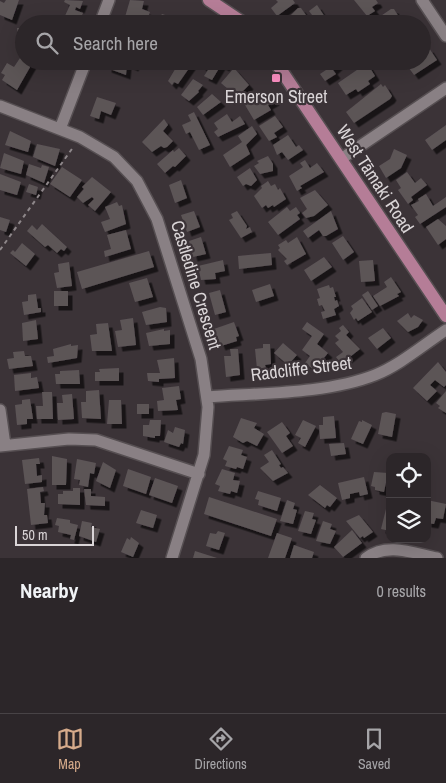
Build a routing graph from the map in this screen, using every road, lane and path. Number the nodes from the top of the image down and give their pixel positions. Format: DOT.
graph roads {
  1 [pos="109,0"];
  2 [pos="210,0"];
  3 [pos="422,0"];
  4 [pos="103,15"];
  5 [pos="232,15"];
  6 [pos="446,36"];
  7 [pos="83,70"];
  8 [pos="281,70"];
  9 [pos="446,88"];
  10 [pos="0,106"];
  11 [pos="60,129"];
  12 [pos="77,142"];
  13 [pos="341,159"];
  14 [pos="0,250"];
  15 [pos="446,316"];
  16 [pos="446,330"];
  17 [pos="207,397"];
  18 [pos="0,410"];
  19 [pos="2,445"];
  20 [pos="199,474"];
  21 [pos="172,558"];
  22 [pos="366,558"];
  23 [pos="437,558"];
  1 -- 4 [label="street"];
  2 -- 5 [label="main road"];
  3 -- 6 [label="street"];
  7 -- 11 [label="street"];
  8 -- 13 [label="main road, West Tāmaki Road"];
  9 -- 13 [label="street"];
  10 -- 11 [label="street, Castledine Crescent"];
  11 -- 17 [label="street, Castledine Crescent"];
  12 -- 14 [label="path"];
  13 -- 15 [label="main road, West Tāmaki Road"];
  16 -- 17 [label="street, Radcliffe Street"];
  17 -- 20 [label="street, Castledine Crescent"];
  18 -- 19 [label="street"];
  19 -- 20 [label="street"];
  20 -- 21 [label="street, Castledine Crescent"];
  22 -- 23 [label="street"];
}
